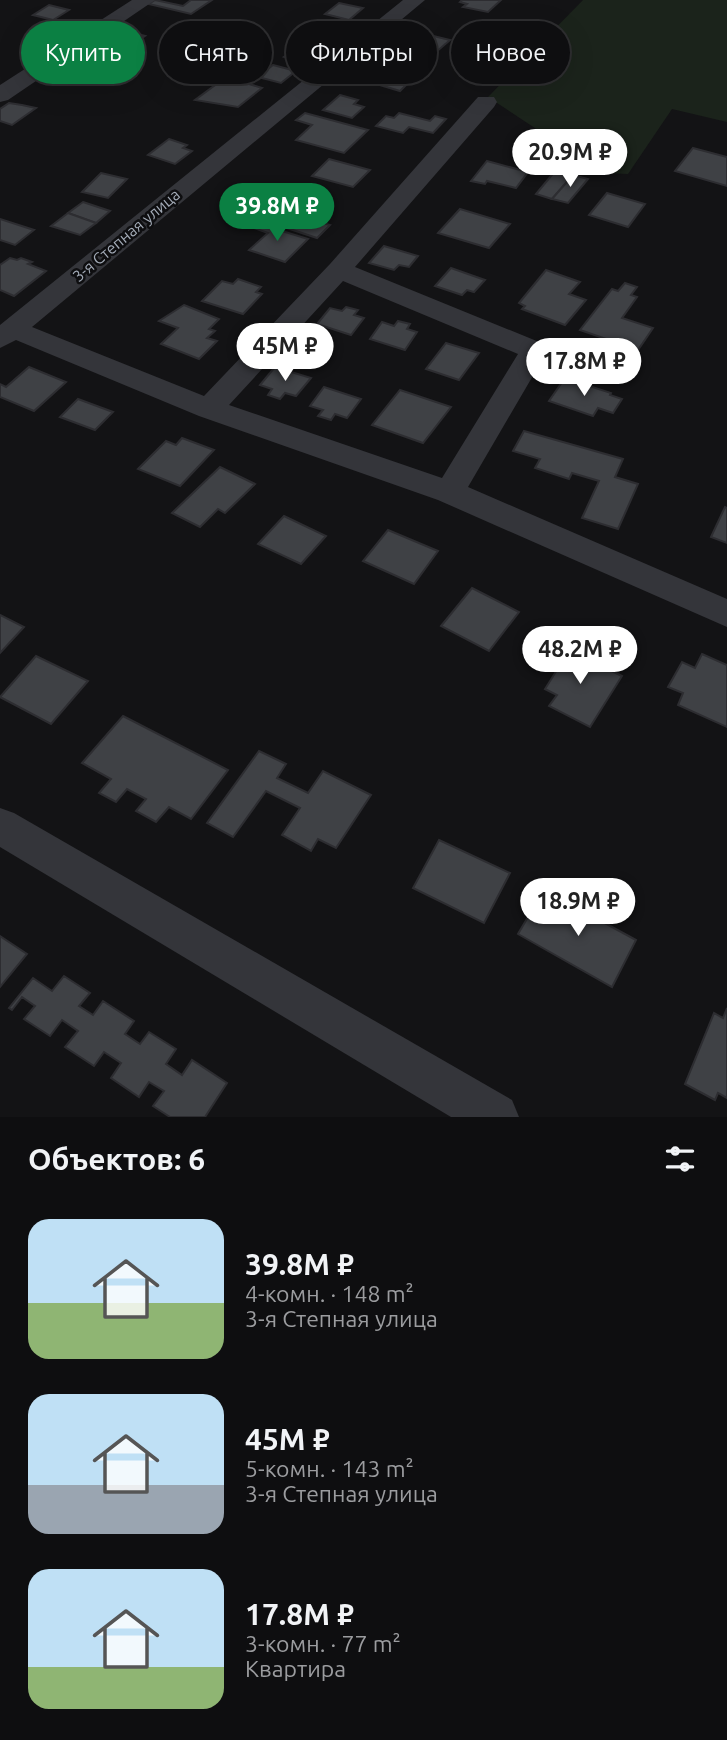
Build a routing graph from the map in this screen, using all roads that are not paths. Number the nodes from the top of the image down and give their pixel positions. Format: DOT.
graph roads {
  1 [pos="145,0"];
  2 [pos="415,0"];
  3 [pos="0,95"];
  4 [pos="486,102"];
  5 [pos="339,270"];
  6 [pos="6,334"];
  7 [pos="209,409"];
  8 [pos="449,492"];
  9 [pos="727,614"];
  10 [pos="0,826"];
  11 [pos="495,1117"];
  1 -- 3 [label="street"];
  2 -- 6 [label="street, 3-я Степная улица"];
  4 -- 5 [label="street"];
  5 -- 7 [label="street"];
  5 -- 8 [label="street"];
  6 -- 7 [label="street"];
  7 -- 8 [label="street"];
  8 -- 9 [label="street"];
  10 -- 11 [label="street"];
}
